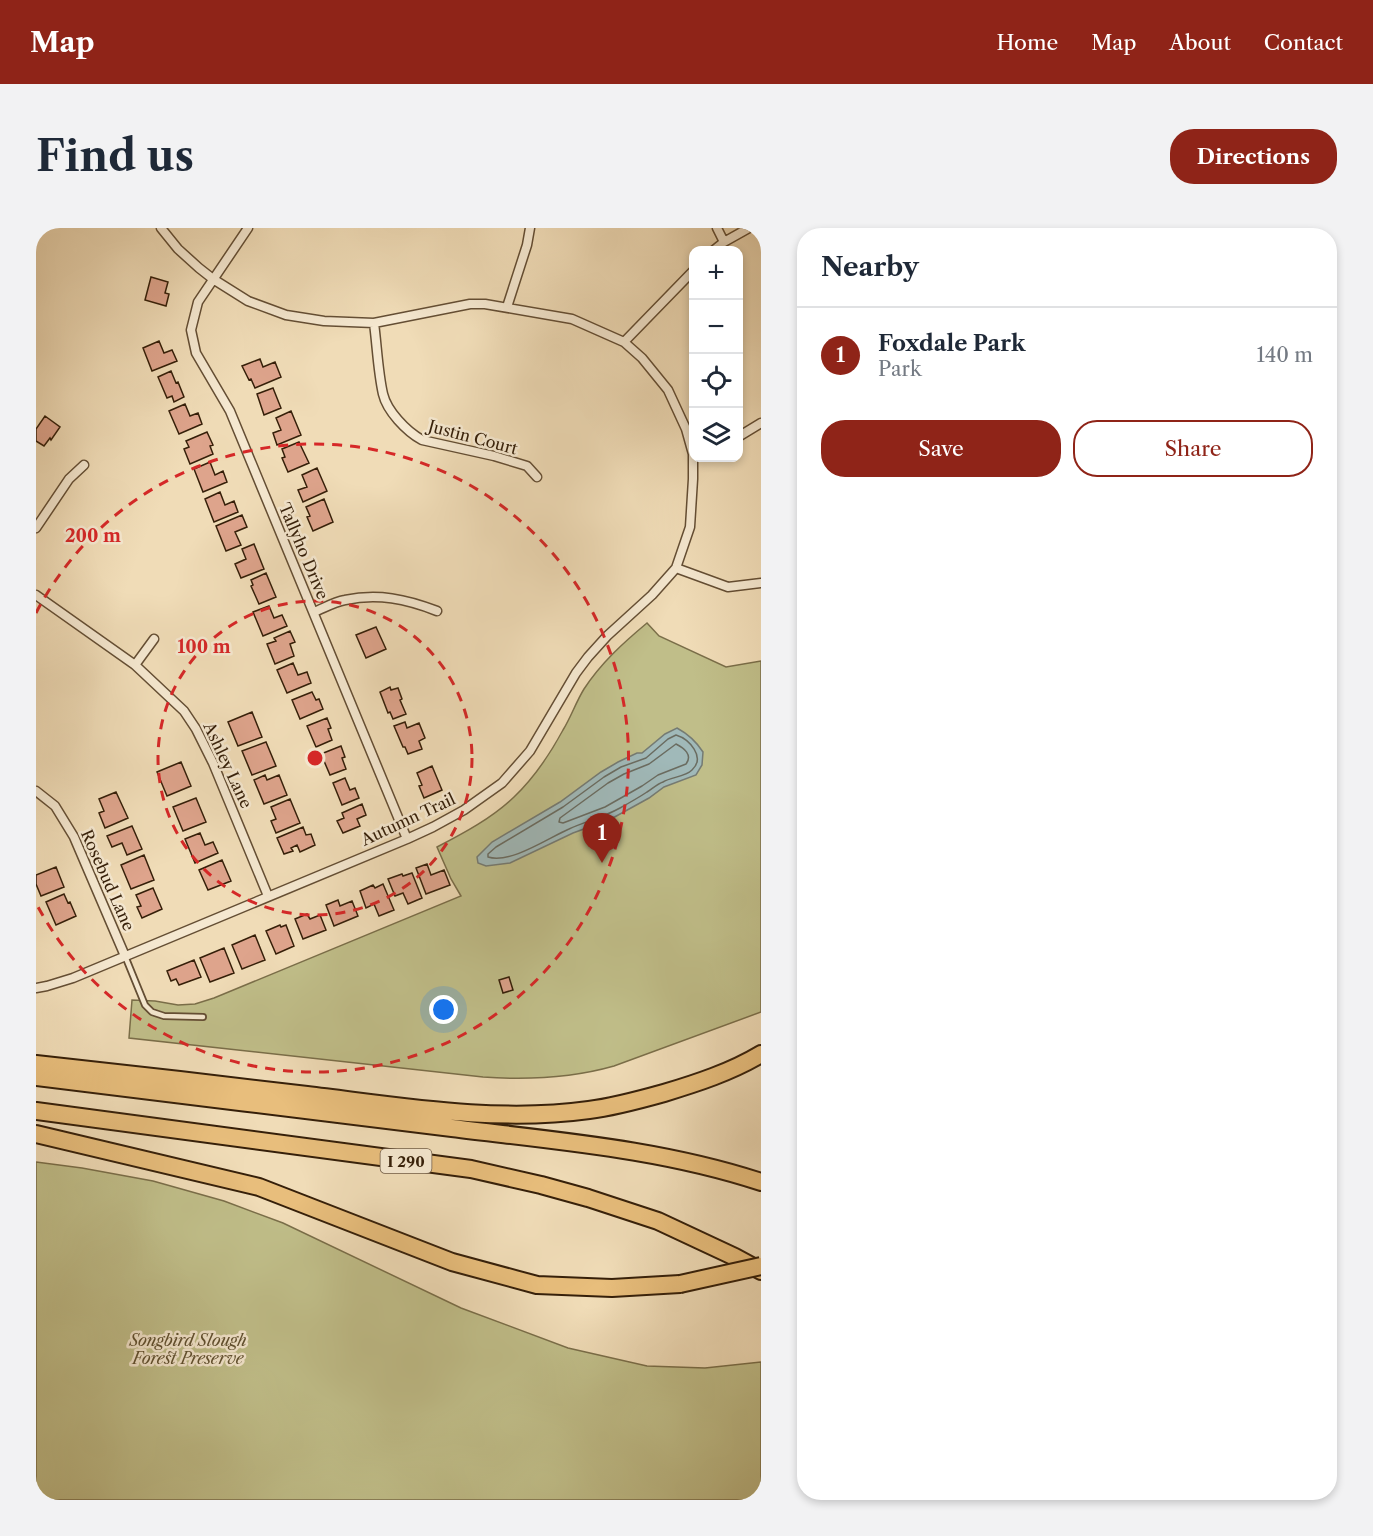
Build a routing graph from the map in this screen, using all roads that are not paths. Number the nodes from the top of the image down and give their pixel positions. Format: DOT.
graph roads {
  1 [pos="161,228"];
  2 [pos="248,228"];
  3 [pos="530,228"];
  4 [pos="717,228"];
  5 [pos="749,228"];
  6 [pos="724,242"];
  7 [pos="719,246"];
  8 [pos="689,274"];
  9 [pos="213,279"];
  10 [pos="507,308"];
  11 [pos="374,323"];
  12 [pos="624,342"];
  13 [pos="761,423"];
  14 [pos="743,434"];
  15 [pos="689,440"];
  16 [pos="693,462"];
  17 [pos="84,465"];
  18 [pos="537,477"];
  19 [pos="36,528"];
  20 [pos="676,568"];
  21 [pos="761,583"];
  22 [pos="36,595"];
  23 [pos="437,611"];
  24 [pos="314,612"];
  25 [pos="154,639"];
  26 [pos="135,665"];
  27 [pos="36,791"];
  28 [pos="406,839"];
  29 [pos="268,896"];
  30 [pos="124,956"];
  31 [pos="36,988"];
  32 [pos="203,1017"];
  33 [pos="761,1054"];
  34 [pos="36,1064"];
  35 [pos="36,1077"];
  36 [pos="36,1111"];
  37 [pos="36,1134"];
  38 [pos="761,1182"];
  39 [pos="761,1266"];
  40 [pos="761,1271"];
  1 -- 9 [label="street, Autumn Trail"];
  2 -- 9 [label="street, Tallyho Drive"];
  3 -- 10 [label="street"];
  4 -- 6 [label="street"];
  5 -- 6 [label="street"];
  6 -- 7 [label="street"];
  8 -- 12 [label="street"];
  9 -- 11 [label="street, Autumn Trail"];
  9 -- 24 [label="street, Tallyho Drive"];
  10 -- 11 [label="street, Autumn Trail"];
  10 -- 12 [label="street, Autumn Trail"];
  11 -- 18 [label="street, Justin Court"];
  12 -- 15 [label="street, Autumn Trail"];
  13 -- 14 [label="street"];
  16 -- 20 [label="street, Autumn Trail"];
  17 -- 19 [label="street"];
  20 -- 21 [label="street"];
  20 -- 28 [label="street, Autumn Trail"];
  22 -- 26 [label="street, Ashley Lane"];
  23 -- 24 [label="street"];
  24 -- 28 [label="street, Tallyho Drive"];
  25 -- 26 [label="street"];
  26 -- 29 [label="street, Ashley Lane"];
  27 -- 30 [label="street, Rosebud Lane"];
  28 -- 29 [label="street, Autumn Trail"];
  29 -- 30 [label="street, Autumn Trail"];
  30 -- 31 [label="street, Autumn Trail"];
  30 -- 32 [label="lane"];
  33 -- 34 [label="highway"];
  35 -- 38 [label="highway, I 290"];
  36 -- 40 [label="highway, I 290"];
  37 -- 39 [label="highway, bridge"];
}
